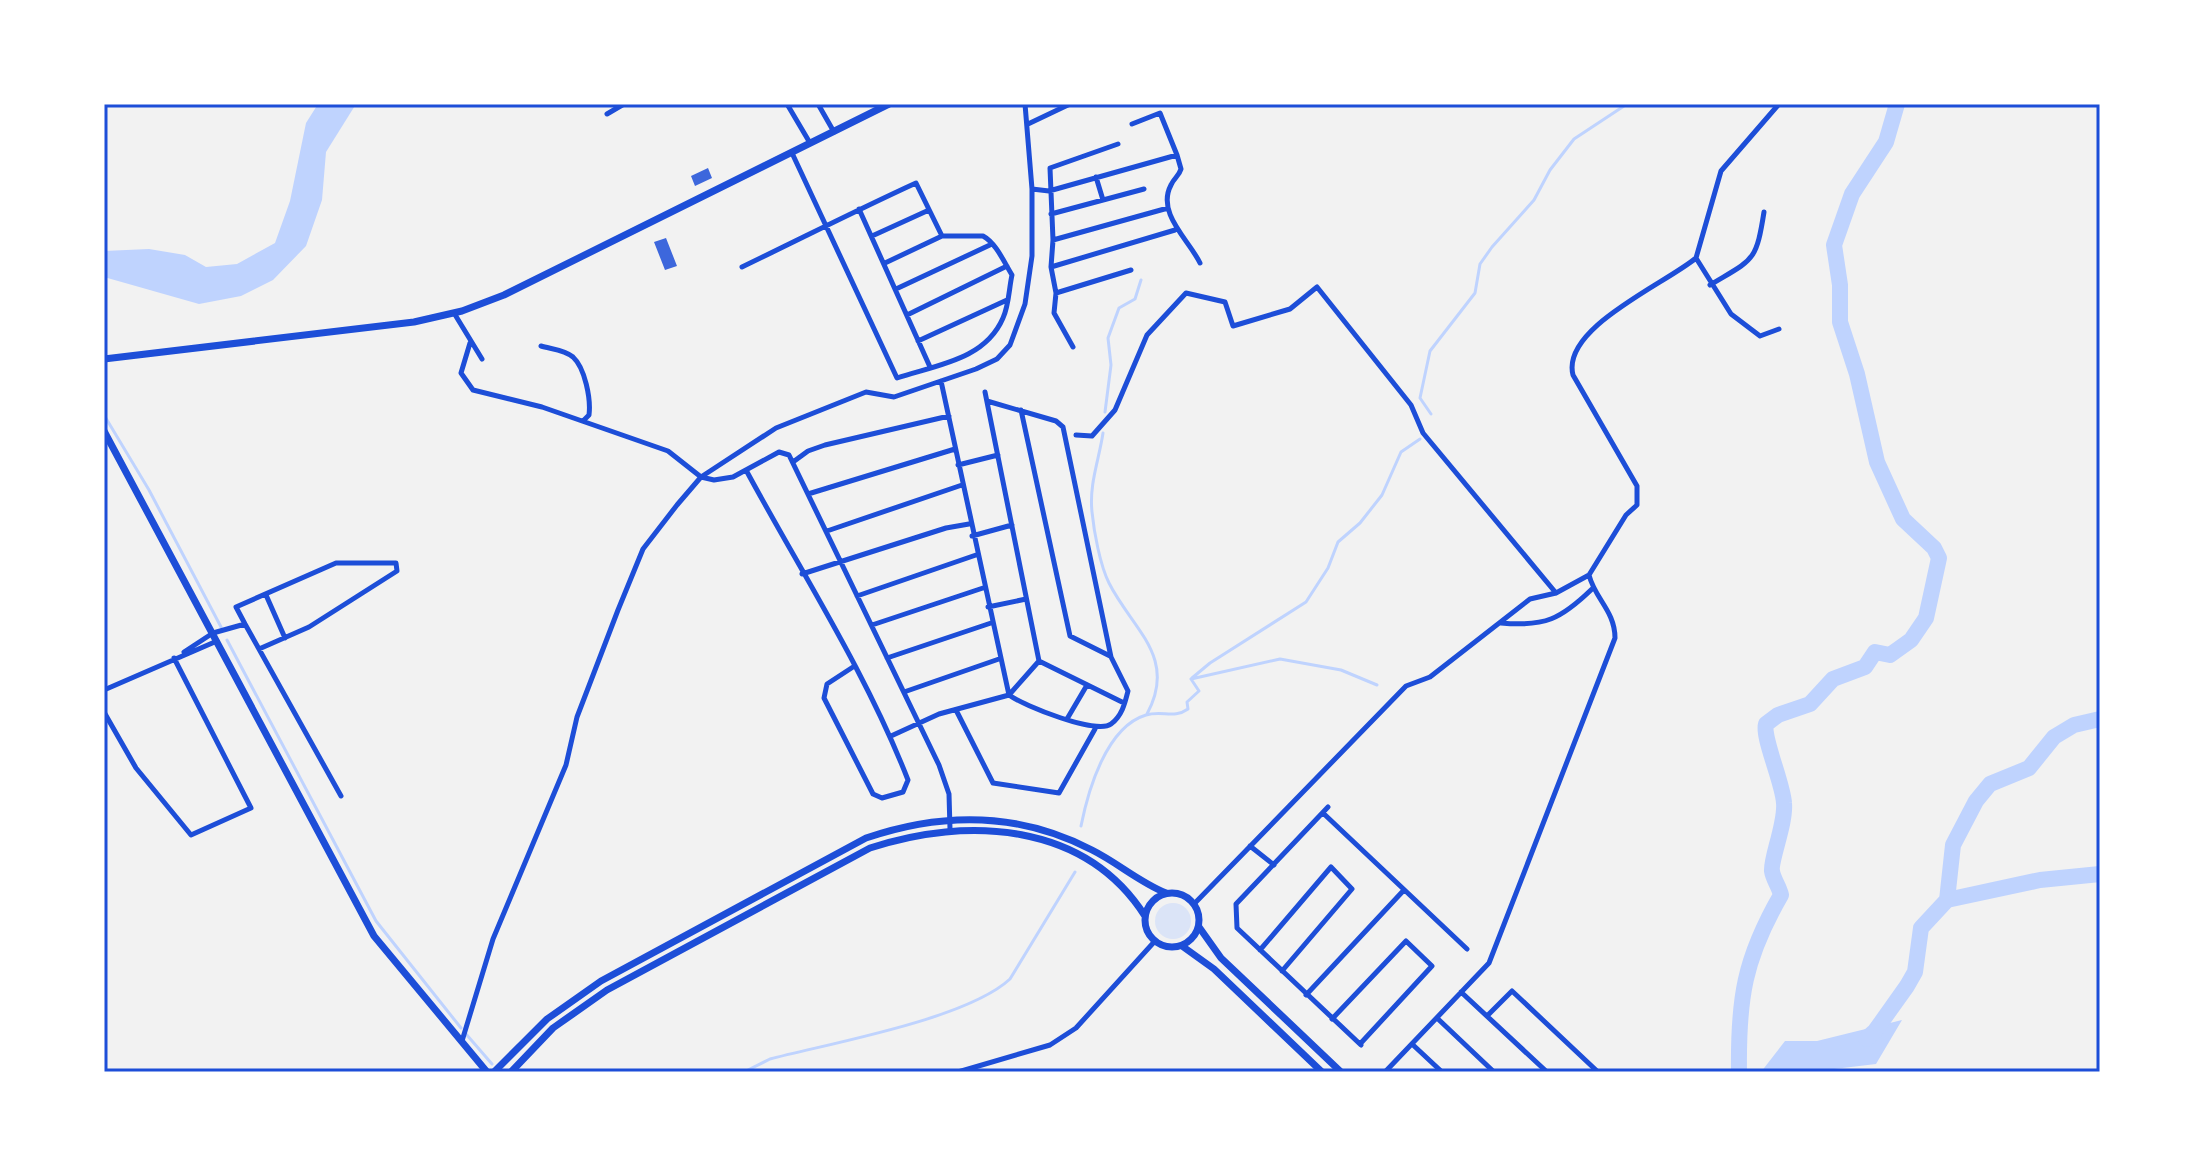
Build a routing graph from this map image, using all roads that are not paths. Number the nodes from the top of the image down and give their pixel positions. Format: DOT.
graph roads {
  1 [pos="624,104"];
  2 [pos="787,104"];
  3 [pos="818,104"];
  4 [pos="889,104"];
  5 [pos="1025,104"];
  6 [pos="1070,104"];
  7 [pos="1779,104"];
  8 [pos="607,114"];
  9 [pos="1028,124"];
  10 [pos="1132,124"];
  11 [pos="834,132"];
  12 [pos="811,143"];
  13 [pos="1118,144"];
  14 [pos="792,153"];
  15 [pos="1177,155"];
  16 [pos="1096,177"];
  17 [pos="1032,189"];
  18 [pos="1144,189"];
  19 [pos="1049,191"];
  20 [pos="1103,200"];
  21 [pos="1168,208"];
  22 [pos="859,209"];
  23 [pos="929,210"];
  24 [pos="1764,212"];
  25 [pos="1051,214"];
  26 [pos="828,224"];
  27 [pos="1175,230"];
  28 [pos="872,236"];
  29 [pos="942,236"];
  30 [pos="1053,240"];
  31 [pos="992,244"];
  32 [pos="1696,258"];
  33 [pos="885,263"];
  34 [pos="1200,263"];
  35 [pos="1007,266"];
  36 [pos="742,267"];
  37 [pos="1051,267"];
  38 [pos="1131,270"];
  39 [pos="1710,285"];
  40 [pos="896,289"];
  41 [pos="1056,293"];
  42 [pos="1007,300"];
  43 [pos="454,313"];
  44 [pos="907,315"];
  45 [pos="1779,329"];
  46 [pos="918,341"];
  47 [pos="470,343"];
  48 [pos="541,346"];
  49 [pos="1073,347"];
  50 [pos="104,359"];
  51 [pos="482,359"];
  52 [pos="930,367"];
  53 [pos="941,381"];
  54 [pos="985,392"];
  55 [pos="987,401"];
  56 [pos="1021,410"];
  57 [pos="949,416"];
  58 [pos="582,421"];
  59 [pos="104,431"];
  60 [pos="1076,435"];
  61 [pos="955,449"];
  62 [pos="998,455"];
  63 [pos="793,462"];
  64 [pos="958,465"];
  65 [pos="746,470"];
  66 [pos="701,477"];
  67 [pos="962,485"];
  68 [pos="808,494"];
  69 [pos="969,524"];
  70 [pos="1012,525"];
  71 [pos="826,531"];
  72 [pos="972,536"];
  73 [pos="976,555"];
  74 [pos="841,562"];
  75 [pos="802,574"];
  76 [pos="1589,575"];
  77 [pos="983,588"];
  78 [pos="1592,589"];
  79 [pos="1556,593"];
  80 [pos="266,595"];
  81 [pos="857,596"];
  82 [pos="1026,599"];
  83 [pos="988,608"];
  84 [pos="991,623"];
  85 [pos="1500,623"];
  86 [pos="245,624"];
  87 [pos="872,625"];
  88 [pos="215,637"];
  89 [pos="285,638"];
  90 [pos="259,649"];
  91 [pos="1111,657"];
  92 [pos="174,658"];
  93 [pos="887,658"];
  94 [pos="999,659"];
  95 [pos="1039,661"];
  96 [pos="853,667"];
  97 [pos="1087,685"];
  98 [pos="104,690"];
  99 [pos="904,692"];
  100 [pos="1009,695"];
  101 [pos="1124,703"];
  102 [pos="956,710"];
  103 [pos="104,712"];
  104 [pos="1067,719"];
  105 [pos="919,723"];
  106 [pos="1095,729"];
  107 [pos="891,736"];
  108 [pos="341,796"];
  109 [pos="1328,807"];
  110 [pos="1323,813"];
  111 [pos="951,819"];
  112 [pos="950,829"];
  113 [pos="1250,846"];
  114 [pos="1274,865"];
  115 [pos="1404,890"];
  116 [pos="1166,893"];
  117 [pos="1194,904"];
  118 [pos="1145,916"];
  119 [pos="1199,927"];
  120 [pos="1155,941"];
  121 [pos="1182,946"];
  122 [pos="1467,949"];
  123 [pos="1260,950"];
  124 [pos="1282,971"];
  125 [pos="1461,992"];
  126 [pos="1306,995"];
  127 [pos="1487,1016"];
  128 [pos="1437,1018"];
  129 [pos="1332,1019"];
  130 [pos="461,1042"];
  131 [pos="1412,1044"];
  132 [pos="1387,1071"];
  133 [pos="487,1072"];
  134 [pos="494,1072"];
  135 [pos="511,1072"];
  136 [pos="958,1072"];
  137 [pos="1322,1072"];
  138 [pos="1341,1072"];
  139 [pos="1442,1072"];
  140 [pos="1494,1072"];
  141 [pos="1547,1072"];
  142 [pos="1598,1072"];
  1 -- 8 [label="street"];
  2 -- 12 [label="street"];
  3 -- 11 [label="street"];
  4 -- 11 [label="main road"];
  5 -- 9 [label="street"];
  6 -- 9 [label="street"];
  7 -- 32 [label="street"];
  9 -- 17 [label="street"];
  10 -- 15 [label="street"];
  11 -- 12 [label="main road"];
  12 -- 14 [label="main road"];
  13 -- 19 [label="street"];
  14 -- 26 [label="street"];
  14 -- 43 [label="main road"];
  15 -- 16 [label="street"];
  15 -- 21 [label="street"];
  16 -- 19 [label="street"];
  16 -- 20 [label="street"];
  17 -- 19 [label="street"];
  17 -- 53 [label="street"];
  18 -- 20 [label="street"];
  19 -- 25 [label="street"];
  20 -- 25 [label="street"];
  21 -- 27 [label="street"];
  21 -- 30 [label="street"];
  22 -- 23 [label="street"];
  22 -- 26 [label="street"];
  22 -- 28 [label="street"];
  23 -- 28 [label="street"];
  23 -- 29 [label="street"];
  24 -- 39 [label="street"];
  25 -- 30 [label="street"];
  26 -- 36 [label="street"];
  26 -- 52 [label="street"];
  27 -- 34 [label="street"];
  27 -- 37 [label="street"];
  28 -- 33 [label="street"];
  29 -- 31 [label="street"];
  29 -- 33 [label="street"];
  30 -- 37 [label="street"];
  31 -- 35 [label="street"];
  31 -- 40 [label="street"];
  32 -- 39 [label="street"];
  32 -- 76 [label="street"];
  33 -- 40 [label="street"];
  35 -- 42 [label="street"];
  35 -- 44 [label="street"];
  37 -- 41 [label="street"];
  38 -- 41 [label="street"];
  39 -- 45 [label="street"];
  40 -- 44 [label="street"];
  41 -- 49 [label="street"];
  42 -- 46 [label="street"];
  42 -- 52 [label="street"];
  43 -- 47 [label="street"];
  43 -- 50 [label="main road"];
  44 -- 46 [label="street"];
  46 -- 52 [label="street"];
  47 -- 51 [label="street"];
  47 -- 58 [label="street"];
  48 -- 58 [label="street"];
  53 -- 57 [label="street"];
  53 -- 66 [label="street"];
  54 -- 55 [label="street"];
  55 -- 56 [label="street"];
  55 -- 62 [label="street"];
  56 -- 91 [label="street"];
  56 -- 91 [label="street"];
  57 -- 61 [label="street"];
  57 -- 63 [label="street"];
  58 -- 66 [label="street"];
  59 -- 88 [label="main road"];
  60 -- 79 [label="street"];
  61 -- 64 [label="street"];
  61 -- 68 [label="street"];
  62 -- 64 [label="street"];
  62 -- 70 [label="street"];
  63 -- 65 [label="street"];
  63 -- 68 [label="street"];
  64 -- 67 [label="street"];
  65 -- 66 [label="street"];
  65 -- 75 [label="street"];
  66 -- 130 [label="street"];
  67 -- 69 [label="street"];
  67 -- 71 [label="street"];
  68 -- 71 [label="street"];
  69 -- 72 [label="street"];
  69 -- 74 [label="street"];
  70 -- 72 [label="street"];
  70 -- 82 [label="street"];
  71 -- 74 [label="street"];
  72 -- 73 [label="street"];
  73 -- 77 [label="street"];
  73 -- 81 [label="street"];
  74 -- 75 [label="street"];
  74 -- 81 [label="street"];
  75 -- 96 [label="street"];
  76 -- 78 [label="street"];
  76 -- 79 [label="street"];
  77 -- 83 [label="street"];
  77 -- 87 [label="street"];
  78 -- 85 [label="street"];
  78 -- 125 [label="street"];
  79 -- 85 [label="street"];
  80 -- 86 [label="street"];
  80 -- 89 [label="street"];
  80 -- 89 [label="street"];
  81 -- 87 [label="street"];
  82 -- 83 [label="street"];
  82 -- 95 [label="street"];
  83 -- 84 [label="street"];
  84 -- 93 [label="street"];
  84 -- 94 [label="street"];
  85 -- 113 [label="street"];
  86 -- 88 [label="street"];
  86 -- 90 [label="street"];
  87 -- 93 [label="street"];
  88 -- 92 [label="street"];
  88 -- 130 [label="main road"];
  89 -- 90 [label="street"];
  90 -- 108 [label="street"];
  91 -- 101 [label="street"];
  92 -- 98 [label="street"];
  92 -- 103 [label="street"];
  93 -- 99 [label="street"];
  94 -- 99 [label="street"];
  94 -- 100 [label="street"];
  95 -- 97 [label="street"];
  95 -- 100 [label="street"];
  96 -- 107 [label="street"];
  96 -- 107 [label="street"];
  97 -- 101 [label="street"];
  97 -- 104 [label="street"];
  99 -- 105 [label="street"];
  100 -- 102 [label="street"];
  100 -- 104 [label="street"];
  101 -- 106 [label="street"];
  102 -- 105 [label="street"];
  102 -- 106 [label="street"];
  104 -- 106 [label="street"];
  105 -- 107 [label="street"];
  105 -- 111 [label="street"];
  109 -- 110 [label="street"];
  110 -- 114 [label="street"];
  110 -- 115 [label="street"];
  111 -- 112 [label="street"];
  111 -- 116 [label="main road"];
  111 -- 134 [label="main road"];
  112 -- 118 [label="main road"];
  112 -- 135 [label="main road"];
  113 -- 114 [label="street"];
  113 -- 117 [label="street"];
  114 -- 123 [label="street"];
  115 -- 122 [label="street"];
  115 -- 126 [label="street"];
  116 -- 117 [label="main road"];
  116 -- 118 [label="main road"];
  117 -- 119 [label="main road"];
  118 -- 120 [label="main road"];
  119 -- 121 [label="main road"];
  119 -- 138 [label="main road"];
  120 -- 121 [label="main road"];
  120 -- 136 [label="street"];
  121 -- 137 [label="main road"];
  123 -- 124 [label="street"];
  123 -- 124 [label="street"];
  124 -- 126 [label="street"];
  125 -- 127 [label="street"];
  125 -- 128 [label="street"];
  126 -- 129 [label="street"];
  127 -- 141 [label="street"];
  127 -- 142 [label="street"];
  128 -- 131 [label="street"];
  128 -- 140 [label="street"];
  129 -- 129 [label="street"];
  130 -- 133 [label="main road"];
  131 -- 132 [label="street"];
  131 -- 139 [label="street"];
}
